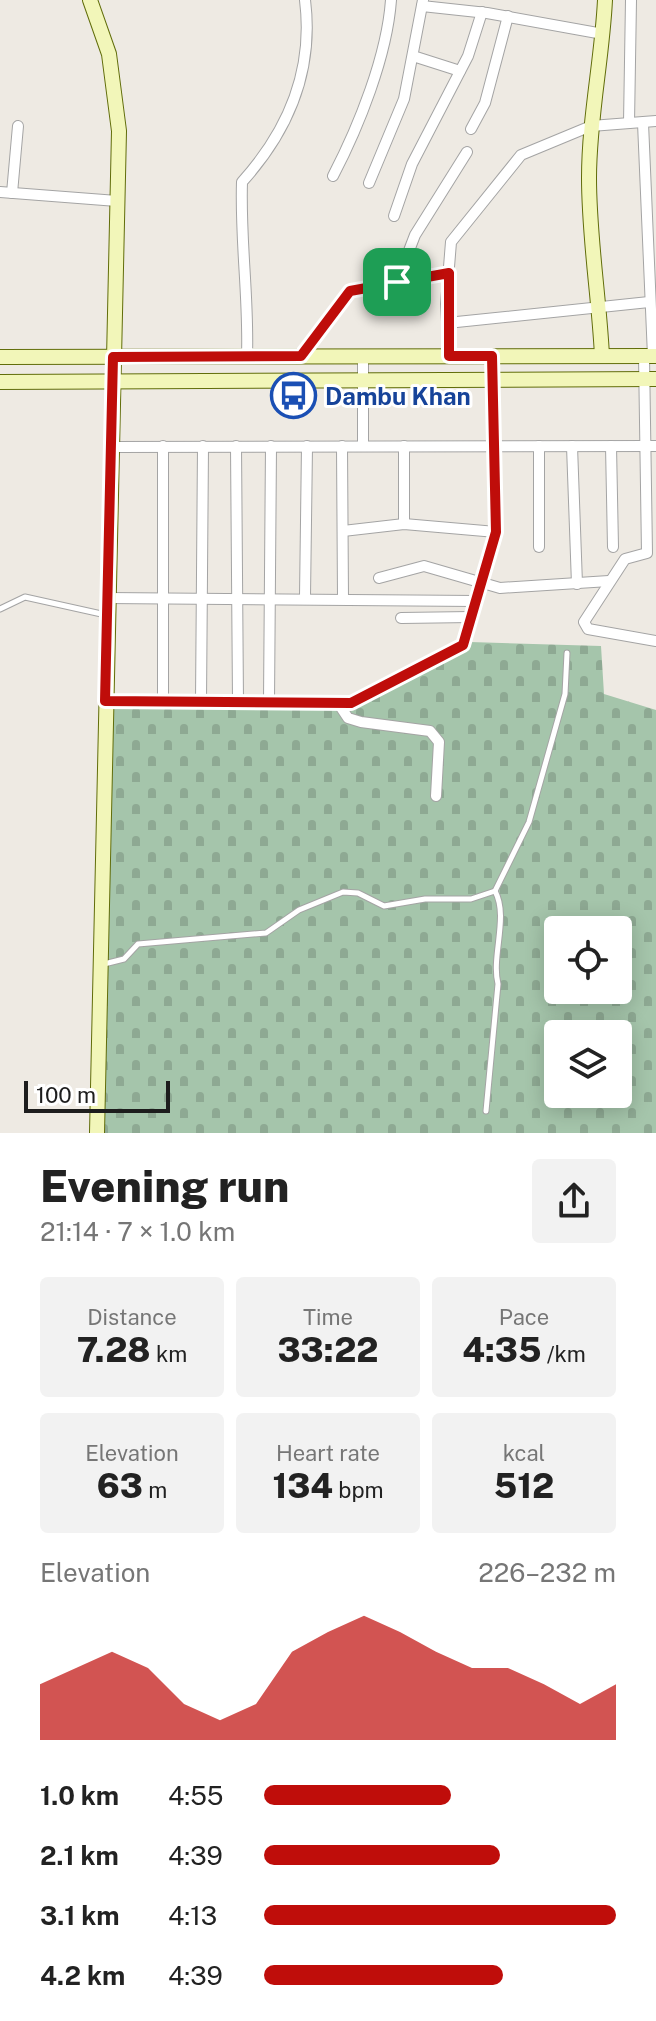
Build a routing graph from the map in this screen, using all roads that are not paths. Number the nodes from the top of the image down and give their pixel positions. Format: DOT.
graph roads {
  1 [pos="90,0"];
  2 [pos="305,0"];
  3 [pos="391,0"];
  4 [pos="605,0"];
  5 [pos="631,0"];
  6 [pos="422,3"];
  7 [pos="474,8"];
  8 [pos="508,16"];
  9 [pos="603,34"];
  10 [pos="413,56"];
  11 [pos="460,71"];
  12 [pos="656,121"];
  13 [pos="629,123"];
  14 [pos="643,123"];
  15 [pos="18,126"];
  16 [pos="591,126"];
  17 [pos="471,129"];
  18 [pos="467,152"];
  19 [pos="333,176"];
  20 [pos="369,183"];
  21 [pos="0,192"];
  22 [pos="12,193"];
  23 [pos="117,201"];
  24 [pos="394,216"];
  25 [pos="449,273"];
  26 [pos="397,282"];
  27 [pos="649,302"];
  28 [pos="598,306"];
  29 [pos="447,323"];
  30 [pos="247,356"];
  31 [pos="301,356"];
  32 [pos="363,356"];
  33 [pos="449,356"];
  34 [pos="492,356"];
  35 [pos="602,356"];
  36 [pos="651,356"];
  37 [pos="0,357"];
  38 [pos="113,357"];
  39 [pos="650,379"];
  40 [pos="492,380"];
  41 [pos="363,381"];
  42 [pos="0,382"];
  43 [pos="111,382"];
  44 [pos="163,446"];
  45 [pos="203,446"];
  46 [pos="236,446"];
  47 [pos="271,446"];
  48 [pos="307,446"];
  49 [pos="342,446"];
  50 [pos="363,446"];
  51 [pos="404,446"];
  52 [pos="493,446"];
  53 [pos="539,446"];
  54 [pos="572,446"];
  55 [pos="611,446"];
  56 [pos="651,446"];
  57 [pos="110,447"];
  58 [pos="404,524"];
  59 [pos="343,531"];
  60 [pos="496,532"];
  61 [pos="539,547"];
  62 [pos="613,547"];
  63 [pos="379,578"];
  64 [pos="609,581"];
  65 [pos="481,582"];
  66 [pos="577,584"];
  67 [pos="269,597"];
  68 [pos="305,597"];
  69 [pos="107,598"];
  70 [pos="202,598"];
  71 [pos="235,598"];
  72 [pos="343,598"];
  73 [pos="162,599"];
  74 [pos="476,601"];
  75 [pos="0,609"];
  76 [pos="107,615"];
  77 [pos="471,617"];
  78 [pos="401,618"];
  79 [pos="656,641"];
  80 [pos="567,653"];
  81 [pos="105,701"];
  82 [pos="163,701"];
  83 [pos="201,701"];
  84 [pos="238,701"];
  85 [pos="269,701"];
  86 [pos="338,703"];
  87 [pos="436,796"];
  88 [pos="495,891"];
  89 [pos="99,966"];
  90 [pos="486,1111"];
  91 [pos="97,1133"];
  1 -- 23 [label="street"];
  2 -- 30 [label="street"];
  3 -- 19 [label="street"];
  4 -- 9 [label="street"];
  5 -- 13 [label="street"];
  6 -- 7 [label="street"];
  6 -- 10 [label="street"];
  7 -- 8 [label="street"];
  7 -- 11 [label="street"];
  8 -- 9 [label="street"];
  8 -- 17 [label="street"];
  9 -- 16 [label="street"];
  10 -- 11 [label="street"];
  10 -- 20 [label="street"];
  11 -- 24 [label="street"];
  12 -- 14 [label="street"];
  13 -- 14 [label="street"];
  13 -- 16 [label="street"];
  14 -- 27 [label="street"];
  15 -- 22 [label="street"];
  16 -- 25 [label="street"];
  16 -- 28 [label="street"];
  18 -- 26 [label="street"];
  21 -- 22 [label="street"];
  22 -- 23 [label="street"];
  23 -- 38 [label="street"];
  25 -- 26 [label="street"];
  25 -- 29 [label="street"];
  26 -- 31 [label="street"];
  27 -- 28 [label="street"];
  27 -- 36 [label="street"];
  28 -- 29 [label="street"];
  28 -- 35 [label="street"];
  29 -- 33 [label="street"];
  30 -- 31 [label="street"];
  30 -- 38 [label="street"];
  31 -- 32 [label="street"];
  32 -- 33 [label="street"];
  32 -- 41 [label="street"];
  33 -- 34 [label="street"];
  34 -- 35 [label="street"];
  34 -- 40 [label="street"];
  35 -- 36 [label="street"];
  36 -- 39 [label="street"];
  37 -- 38 [label="street"];
  38 -- 43 [label="street"];
  39 -- 40 [label="street"];
  39 -- 56 [label="street"];
  40 -- 41 [label="street"];
  40 -- 52 [label="street"];
  41 -- 43 [label="street"];
  41 -- 50 [label="street"];
  42 -- 43 [label="street"];
  43 -- 57 [label="street"];
  44 -- 45 [label="street"];
  44 -- 57 [label="street"];
  44 -- 73 [label="street"];
  45 -- 46 [label="street"];
  45 -- 70 [label="street"];
  46 -- 47 [label="street"];
  46 -- 71 [label="street"];
  47 -- 48 [label="street"];
  47 -- 67 [label="street"];
  48 -- 49 [label="street"];
  48 -- 68 [label="street"];
  49 -- 50 [label="street"];
  49 -- 59 [label="street"];
  50 -- 51 [label="street"];
  51 -- 52 [label="street"];
  51 -- 58 [label="street"];
  52 -- 53 [label="street"];
  52 -- 60 [label="street"];
  53 -- 54 [label="street"];
  53 -- 61 [label="street"];
  54 -- 55 [label="street"];
  54 -- 66 [label="street"];
  55 -- 56 [label="street"];
  55 -- 62 [label="street"];
  56 -- 64 [label="street"];
  57 -- 69 [label="street"];
  58 -- 59 [label="street"];
  58 -- 60 [label="street"];
  59 -- 72 [label="street"];
  60 -- 65 [label="street"];
  63 -- 65 [label="street"];
  64 -- 66 [label="street"];
  64 -- 79 [label="street"];
  65 -- 66 [label="street"];
  65 -- 74 [label="street"];
  67 -- 68 [label="street"];
  67 -- 71 [label="street"];
  67 -- 85 [label="street"];
  68 -- 72 [label="street"];
  69 -- 73 [label="street"];
  69 -- 76 [label="street"];
  70 -- 71 [label="street"];
  70 -- 73 [label="street"];
  70 -- 83 [label="street"];
  71 -- 84 [label="street"];
  72 -- 74 [label="street"];
  73 -- 82 [label="street"];
  74 -- 77 [label="street"];
  75 -- 76 [label="lane"];
  76 -- 81 [label="street"];
  77 -- 78 [label="street"];
  77 -- 86 [label="street"];
  80 -- 88 [label="lane"];
  81 -- 82 [label="street"];
  81 -- 89 [label="street"];
  82 -- 83 [label="street"];
  83 -- 84 [label="street"];
  84 -- 85 [label="street"];
  85 -- 86 [label="street"];
  86 -- 87 [label="street"];
  88 -- 89 [label="lane"];
  88 -- 90 [label="lane"];
  89 -- 91 [label="street"];
}
